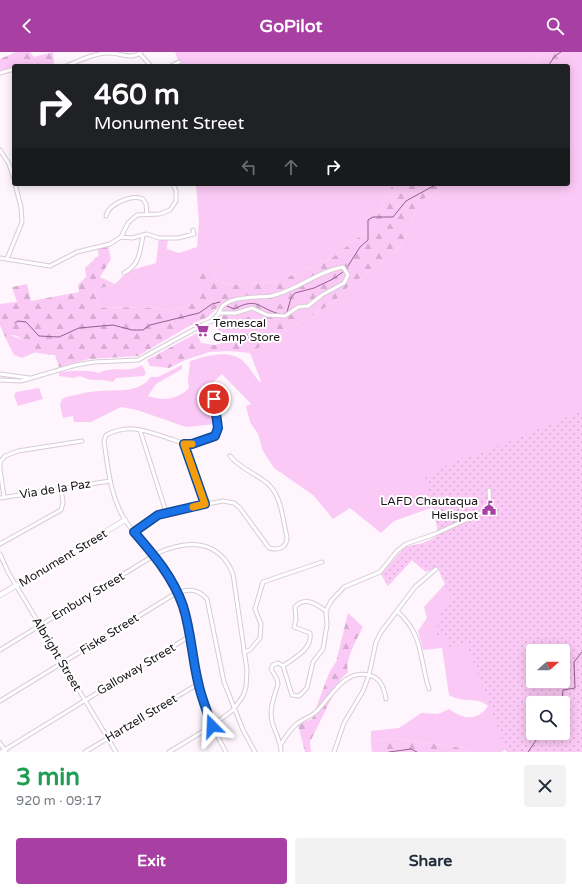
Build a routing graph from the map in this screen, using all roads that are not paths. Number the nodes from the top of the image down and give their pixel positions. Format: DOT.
graph roads {
  1 [pos="140,53"];
  2 [pos="178,62"];
  3 [pos="72,64"];
  4 [pos="149,64"];
  5 [pos="174,64"];
  6 [pos="12,70"];
  7 [pos="0,73"];
  8 [pos="0,150"];
  9 [pos="12,173"];
  10 [pos="16,186"];
  11 [pos="174,186"];
  12 [pos="147,214"];
  13 [pos="106,216"];
  14 [pos="193,230"];
  15 [pos="143,234"];
  16 [pos="121,237"];
  17 [pos="0,258"];
  18 [pos="7,259"];
  19 [pos="124,273"];
  20 [pos="219,313"];
  21 [pos="0,374"];
  22 [pos="31,378"];
  23 [pos="0,380"];
  24 [pos="214,399"];
  25 [pos="140,430"];
  26 [pos="82,441"];
  27 [pos="184,444"];
  28 [pos="230,456"];
  29 [pos="110,481"];
  30 [pos="61,487"];
  31 [pos="489,490"];
  32 [pos="4,497"];
  33 [pos="0,498"];
  34 [pos="205,504"];
  35 [pos="166,512"];
  36 [pos="125,520"];
  37 [pos="134,532"];
  38 [pos="0,544"];
  39 [pos="0,554"];
  40 [pos="155,555"];
  41 [pos="322,562"];
  42 [pos="436,569"];
  43 [pos="16,586"];
  44 [pos="177,592"];
  45 [pos="0,595"];
  46 [pos="326,610"];
  47 [pos="397,611"];
  48 [pos="40,625"];
  49 [pos="190,636"];
  50 [pos="0,650"];
  51 [pos="244,652"];
  52 [pos="62,663"];
  53 [pos="283,666"];
  54 [pos="369,675"];
  55 [pos="198,684"];
  56 [pos="429,689"];
  57 [pos="386,699"];
  58 [pos="85,700"];
  59 [pos="0,701"];
  60 [pos="233,710"];
  61 [pos="212,726"];
  62 [pos="108,738"];
  63 [pos="0,743"];
  64 [pos="281,744"];
  65 [pos="5,751"];
  66 [pos="1,752"];
  67 [pos="85,752"];
  68 [pos="116,752"];
  69 [pos="169,752"];
  70 [pos="226,752"];
  71 [pos="255,752"];
  72 [pos="282,752"];
  73 [pos="334,752"];
  1 -- 3 [label="street"];
  1 -- 4 [label="street"];
  2 -- 5 [label="street"];
  6 -- 7 [label="street"];
  8 -- 9 [label="street"];
  10 -- 18 [label="street"];
  11 -- 12 [label="street"];
  12 -- 13 [label="street"];
  12 -- 16 [label="street"];
  14 -- 15 [label="street"];
  15 -- 16 [label="street"];
  15 -- 19 [label="street"];
  16 -- 18 [label="street"];
  17 -- 18 [label="street"];
  20 -- 20 [label="street"];
  20 -- 22 [label="street"];
  21 -- 22 [label="street"];
  22 -- 23 [label="street"];
  24 -- 27 [label="street"];
  25 -- 27 [label="street"];
  25 -- 29 [label="street"];
  25 -- 35 [label="street"];
  26 -- 32 [label="street"];
  27 -- 34 [label="street"];
  28 -- 34 [label="street"];
  29 -- 30 [label="street, Via de la Paz"];
  29 -- 36 [label="street"];
  30 -- 32 [label="street, Via de la Paz"];
  30 -- 38 [label="street"];
  31 -- 46 [label="street"];
  32 -- 33 [label="street, Via de la Paz"];
  34 -- 35 [label="street"];
  35 -- 37 [label="street"];
  36 -- 37 [label="street"];
  36 -- 43 [label="street, Monument Street"];
  37 -- 40 [label="street"];
  39 -- 43 [label="street, Albright Street"];
  40 -- 44 [label="street"];
  40 -- 48 [label="street, Embury Street"];
  40 -- 51 [label="street, Embury Street"];
  41 -- 51 [label="street"];
  42 -- 47 [label="street"];
  43 -- 45 [label="street, Monument Street"];
  43 -- 48 [label="street, Albright Street"];
  44 -- 49 [label="street"];
  44 -- 52 [label="street, Fiske Street"];
  44 -- 60 [label="street"];
  46 -- 53 [label="street"];
  46 -- 53 [label="street"];
  47 -- 54 [label="street"];
  47 -- 56 [label="street"];
  48 -- 50 [label="street, Embury Street"];
  48 -- 52 [label="street, Albright Street"];
  49 -- 55 [label="street"];
  49 -- 58 [label="street, Galloway Street"];
  51 -- 60 [label="street, Embury Street"];
  52 -- 58 [label="street, Albright Street"];
  52 -- 59 [label="street, Fiske Street"];
  53 -- 64 [label="street"];
  54 -- 57 [label="street"];
  54 -- 64 [label="street"];
  54 -- 73 [label="street"];
  55 -- 61 [label="street"];
  55 -- 62 [label="street, Hartzell Street"];
  58 -- 62 [label="street, Albright Street"];
  58 -- 65 [label="street, Galloway Street"];
  60 -- 61 [label="street, Embury Street"];
  60 -- 71 [label="street"];
  61 -- 69 [label="street, Embury Street"];
  61 -- 70 [label="street"];
  62 -- 67 [label="street, Hartzell Street"];
  62 -- 68 [label="street, Albright Street"];
  63 -- 65 [label="street"];
  64 -- 72 [label="street"];
  65 -- 66 [label="street, Galloway Street"];
}
